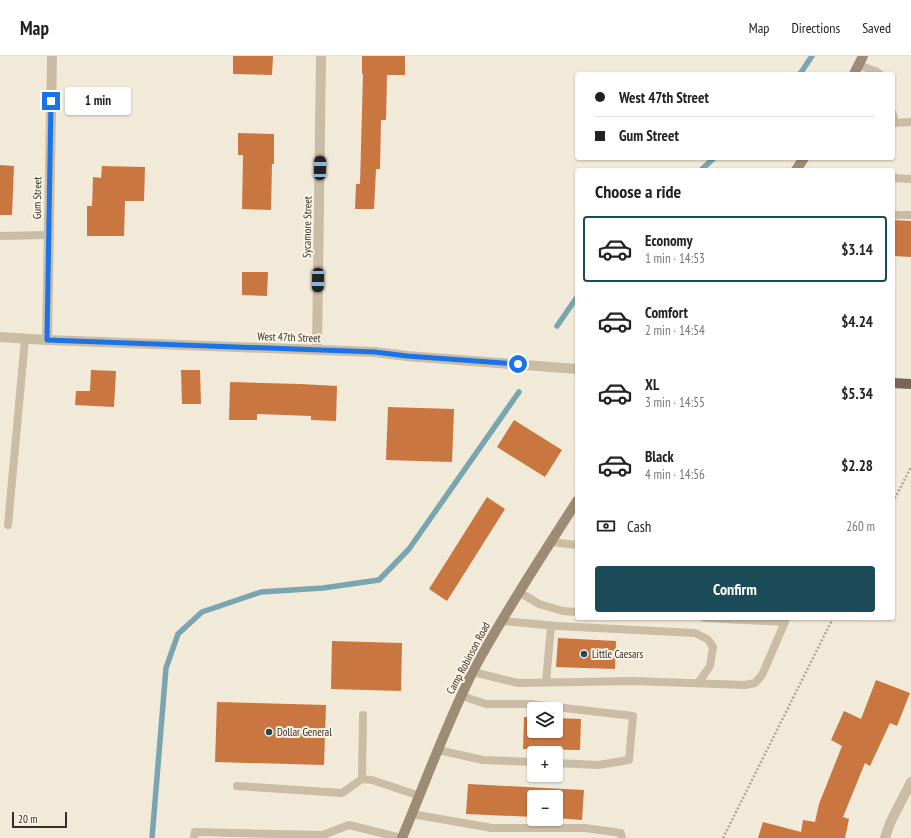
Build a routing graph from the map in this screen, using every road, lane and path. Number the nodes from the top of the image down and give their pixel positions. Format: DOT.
graph roads {
  1 [pos="52,56"];
  2 [pos="321,56"];
  3 [pos="861,60"];
  4 [pos="855,72"];
  5 [pos="877,72"];
  6 [pos="911,122"];
  7 [pos="895,123"];
  8 [pos="895,178"];
  9 [pos="911,179"];
  10 [pos="895,215"];
  11 [pos="911,215"];
  12 [pos="49,235"];
  13 [pos="0,236"];
  14 [pos="0,338"];
  15 [pos="25,339"];
  16 [pos="47,340"];
  17 [pos="317,350"];
  18 [pos="575,368"];
  19 [pos="895,384"];
  20 [pos="911,384"];
  21 [pos="911,467"];
  22 [pos="895,498"];
  23 [pos="575,504"];
  24 [pos="8,525"];
  25 [pos="551,542"];
  26 [pos="575,545"];
  27 [pos="519,592"];
  28 [pos="575,612"];
  29 [pos="787,620"];
  30 [pos="832,620"];
  31 [pos="502,621"];
  32 [pos="551,626"];
  33 [pos="473,672"];
  34 [pos="546,682"];
  35 [pos="698,683"];
  36 [pos="462,696"];
  37 [pos="362,715"];
  38 [pos="438,750"];
  39 [pos="527,762"];
  40 [pos="563,763"];
  41 [pos="362,779"];
  42 [pos="911,782"];
  43 [pos="237,786"];
  44 [pos="420,796"];
  45 [pos="412,814"];
  46 [pos="194,838"];
  47 [pos="402,838"];
  48 [pos="622,838"];
  49 [pos="723,838"];
  50 [pos="885,838"];
  1 -- 12 [label="street, Gum Street"];
  2 -- 17 [label="street, Sycamore Street"];
  3 -- 4 [label="main road"];
  3 -- 5 [label="lane"];
  6 -- 7 [label="lane"];
  8 -- 9 [label="lane"];
  10 -- 11 [label="lane"];
  12 -- 13 [label="lane"];
  12 -- 16 [label="street, Gum Street"];
  14 -- 15 [label="street, West 47th Street"];
  15 -- 16 [label="street, West 47th Street"];
  15 -- 24 [label="lane"];
  16 -- 17 [label="street, West 47th Street"];
  17 -- 18 [label="street, West 47th Street"];
  19 -- 20 [label="main road"];
  21 -- 22 [label="path"];
  23 -- 25 [label="main road, Camp Robinson Road"];
  25 -- 26 [label="lane"];
  25 -- 27 [label="main road, Camp Robinson Road"];
  27 -- 28 [label="lane"];
  27 -- 31 [label="main road, Camp Robinson Road"];
  29 -- 35 [label="lane"];
  30 -- 49 [label="path"];
  31 -- 32 [label="lane"];
  31 -- 33 [label="main road, Camp Robinson Road"];
  32 -- 34 [label="lane"];
  32 -- 35 [label="lane"];
  33 -- 34 [label="lane"];
  33 -- 36 [label="main road, Camp Robinson Road"];
  34 -- 35 [label="lane"];
  36 -- 38 [label="main road, Camp Robinson Road"];
  36 -- 40 [label="lane"];
  37 -- 41 [label="lane"];
  38 -- 39 [label="lane"];
  38 -- 44 [label="main road, Camp Robinson Road"];
  41 -- 43 [label="lane"];
  41 -- 44 [label="lane"];
  42 -- 50 [label="street"];
  44 -- 45 [label="main road, Camp Robinson Road"];
  45 -- 47 [label="main road, Camp Robinson Road"];
  45 -- 48 [label="lane"];
  46 -- 47 [label="lane"];
}
